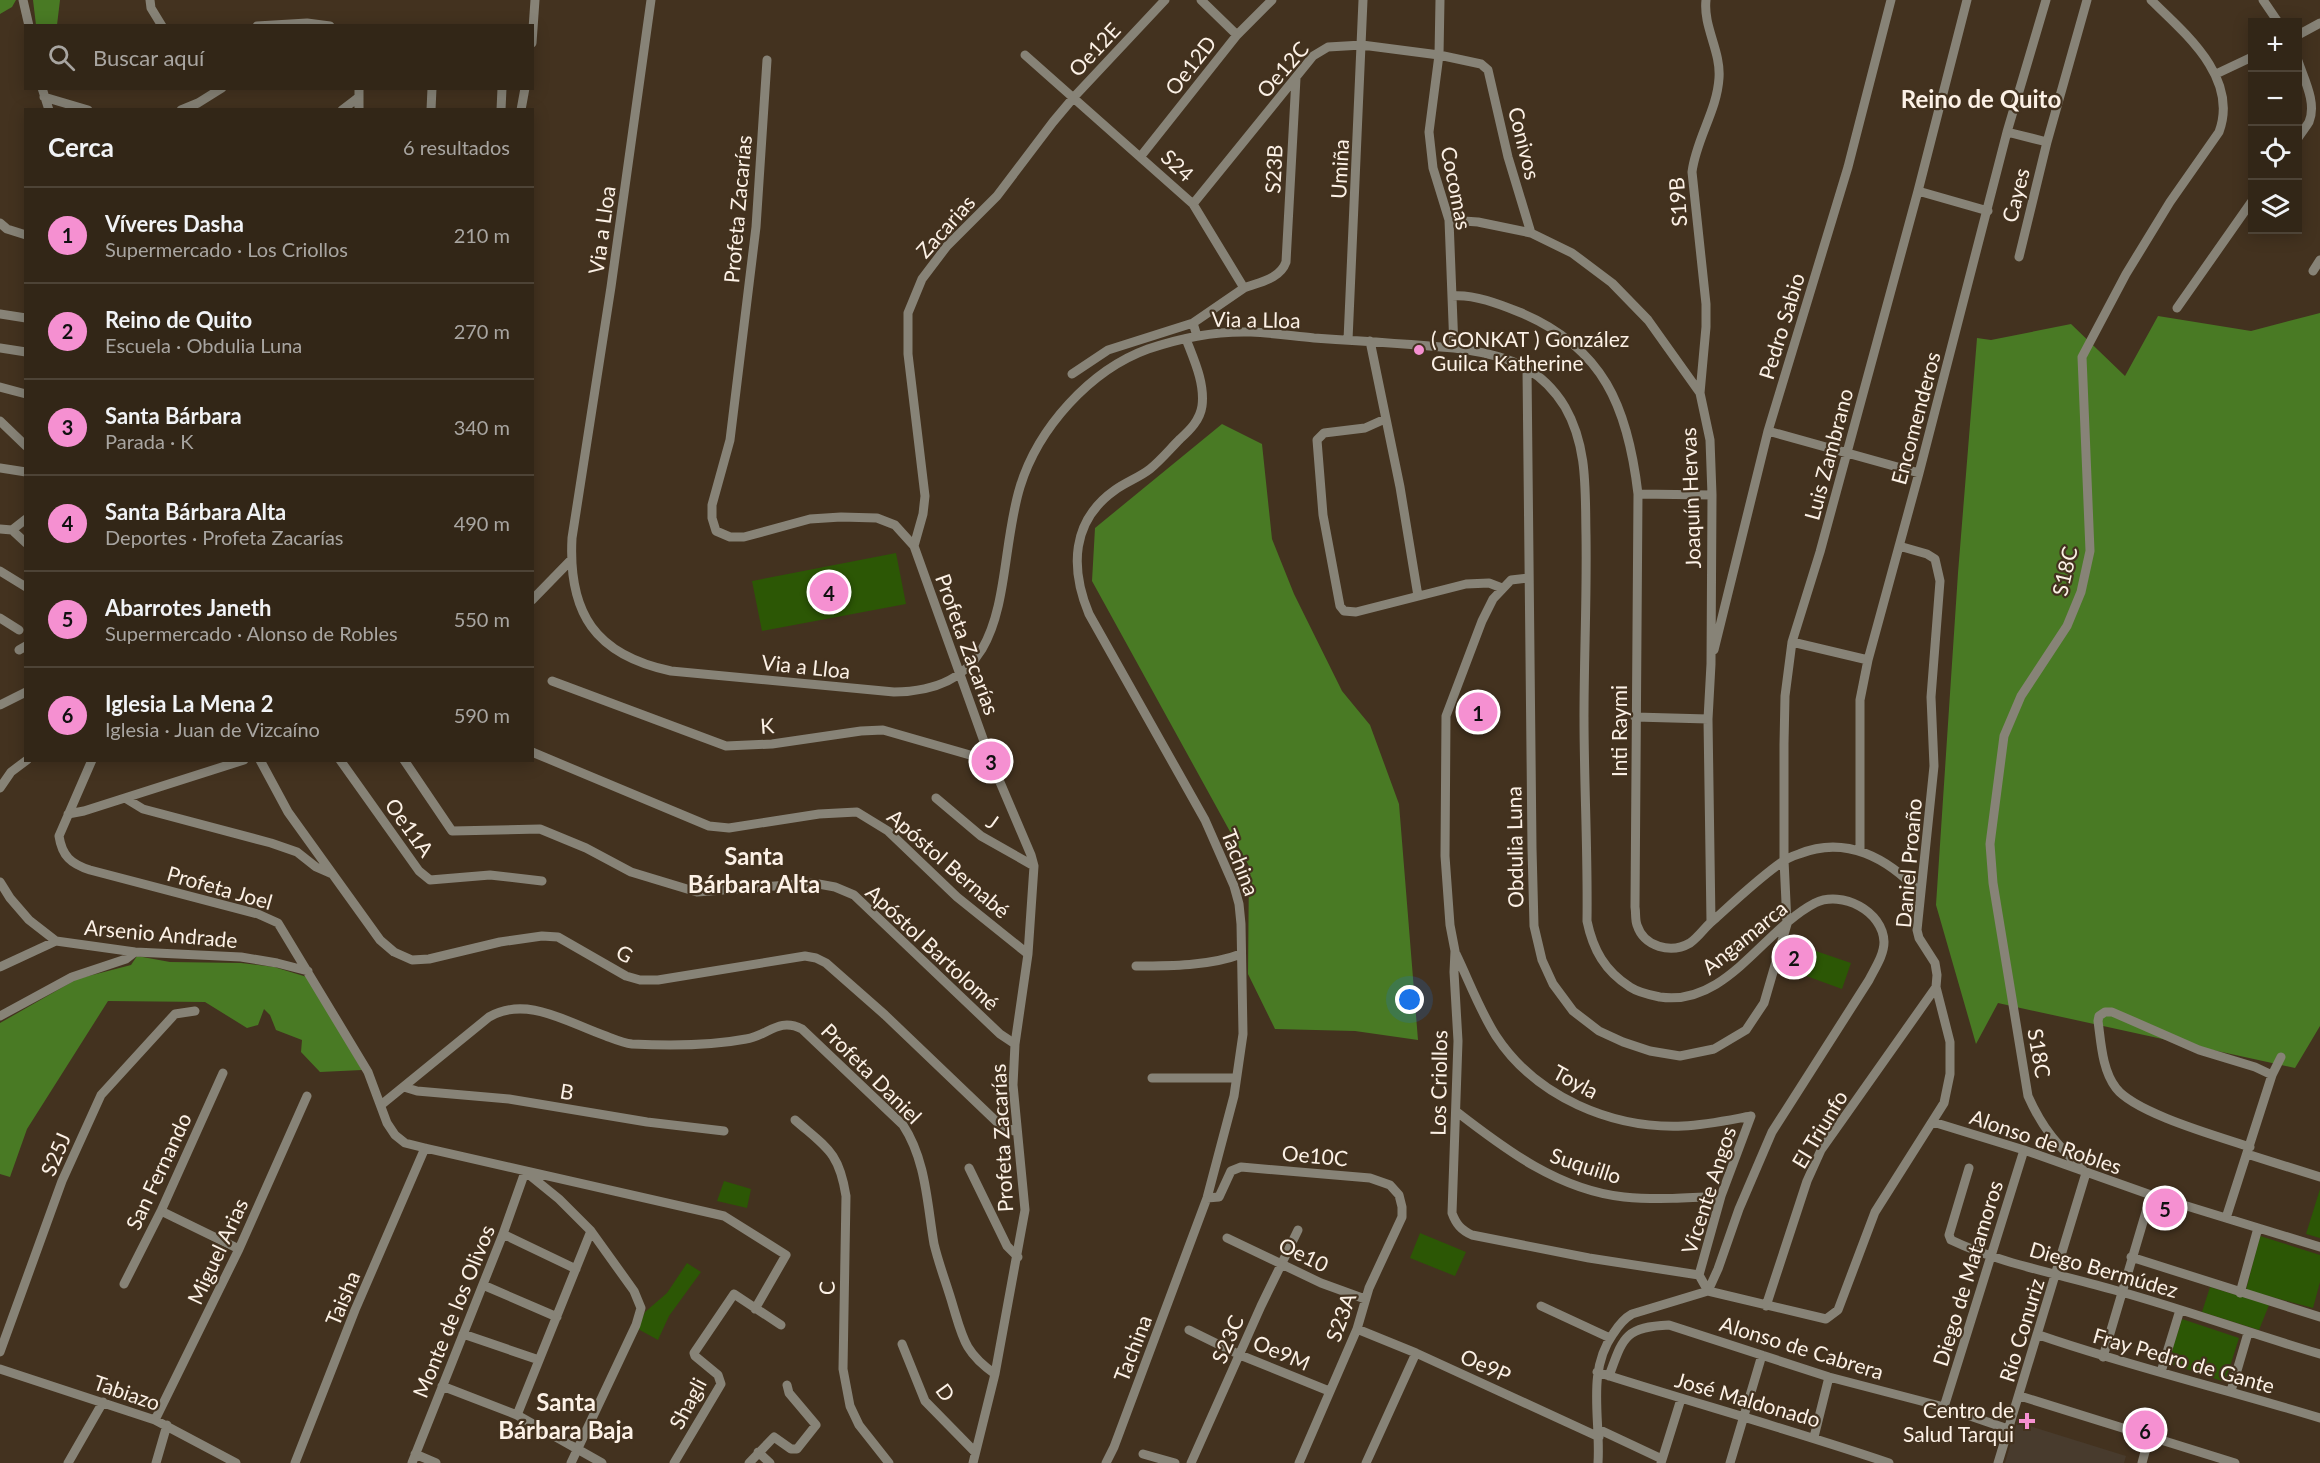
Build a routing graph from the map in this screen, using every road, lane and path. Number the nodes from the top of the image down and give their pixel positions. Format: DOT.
graph roads {
  1 [pos="23,0"];
  2 [pos="150,0"];
  3 [pos="535,0"];
  4 [pos="651,0"];
  5 [pos="1165,0"];
  6 [pos="1201,0"];
  7 [pos="1272,0"];
  8 [pos="1363,0"];
  9 [pos="1440,0"];
  10 [pos="1706,0"];
  11 [pos="1891,0"];
  12 [pos="1966,0"];
  13 [pos="2046,0"];
  14 [pos="2087,0"];
  15 [pos="2151,0"];
  16 [pos="2263,0"];
  17 [pos="2275,18"];
  18 [pos="2320,23"];
  19 [pos="29,24"];
  20 [pos="161,24"];
  21 [pos="290,24"];
  22 [pos="314,24"];
  23 [pos="534,30"];
  24 [pos="2302,33"];
  25 [pos="1237,35"];
  26 [pos="1362,45"];
  27 [pos="1025,55"];
  28 [pos="1439,55"];
  29 [pos="2248,59"];
  30 [pos="767,60"];
  31 [pos="1481,64"];
  32 [pos="2302,72"];
  33 [pos="2216,74"];
  34 [pos="1296,78"];
  35 [pos="219,90"];
  36 [pos="432,90"];
  37 [pos="502,90"];
  38 [pos="525,90"];
  39 [pos="43,93"];
  40 [pos="359,93"];
  41 [pos="1074,97"];
  42 [pos="48,108"];
  43 [pos="83,108"];
  44 [pos="187,108"];
  45 [pos="344,108"];
  46 [pos="431,108"];
  47 [pos="501,108"];
  48 [pos="521,108"];
  49 [pos="2007,132"];
  50 [pos="2302,132"];
  51 [pos="2047,142"];
  52 [pos="1141,156"];
  53 [pos="1917,191"];
  54 [pos="1194,204"];
  55 [pos="2248,208"];
  56 [pos="1988,211"];
  57 [pos="1449,220"];
  58 [pos="0,223"];
  59 [pos="1532,233"];
  60 [pos="24,234"];
  61 [pos="2019,257"];
  62 [pos="2320,260"];
  63 [pos="2313,271"];
  64 [pos="1244,288"];
  65 [pos="1452,296"];
  66 [pos="2177,308"];
  67 [pos="0,314"];
  68 [pos="24,318"];
  69 [pos="1193,322"];
  70 [pos="1197,336"];
  71 [pos="1186,339"];
  72 [pos="1348,340"];
  73 [pos="1370,341"];
  74 [pos="0,348"];
  75 [pos="1454,348"];
  76 [pos="24,352"];
  77 [pos="1527,369"];
  78 [pos="1072,374"];
  79 [pos="0,387"];
  80 [pos="24,393"];
  81 [pos="1700,393"];
  82 [pos="1385,419"];
  83 [pos="0,421"];
  84 [pos="1768,431"];
  85 [pos="24,444"];
  86 [pos="1845,454"];
  87 [pos="0,468"];
  88 [pos="24,472"];
  89 [pos="1919,473"];
  90 [pos="1638,494"];
  91 [pos="1712,495"];
  92 [pos="24,521"];
  93 [pos="0,529"];
  94 [pos="12,530"];
  95 [pos="24,541"];
  96 [pos="914,546"];
  97 [pos="1899,546"];
  98 [pos="571,560"];
  99 [pos="0,571"];
  100 [pos="1529,578"];
  101 [pos="24,586"];
  102 [pos="1502,588"];
  103 [pos="1418,596"];
  104 [pos="534,598"];
  105 [pos="0,618"];
  106 [pos="19,630"];
  107 [pos="1792,642"];
  108 [pos="1868,660"];
  109 [pos="1711,664"];
  110 [pos="959,676"];
  111 [pos="552,681"];
  112 [pos="24,693"];
  113 [pos="0,705"];
  114 [pos="1635,717"];
  115 [pos="1708,719"];
  116 [pos="534,753"];
  117 [pos="991,761"];
  118 [pos="24,762"];
  119 [pos="91,762"];
  120 [pos="238,762"];
  121 [pos="261,762"];
  122 [pos="341,762"];
  123 [pos="405,762"];
  124 [pos="0,788"];
  125 [pos="125,798"];
  126 [pos="936,798"];
  127 [pos="68,814"];
  128 [pos="1860,850"];
  129 [pos="1784,860"];
  130 [pos="1034,866"];
  131 [pos="332,874"];
  132 [pos="542,881"];
  133 [pos="0,882"];
  134 [pos="1920,893"];
  135 [pos="1711,922"];
  136 [pos="1787,924"];
  137 [pos="56,941"];
  138 [pos="1455,951"];
  139 [pos="135,952"];
  140 [pos="1028,954"];
  141 [pos="1241,954"];
  142 [pos="1136,966"];
  143 [pos="0,967"];
  144 [pos="308,971"];
  145 [pos="1936,987"];
  146 [pos="195,1011"];
  147 [pos="0,1016"];
  148 [pos="1015,1044"];
  149 [pos="2281,1057"];
  150 [pos="223,1073"];
  151 [pos="2272,1075"];
  152 [pos="1152,1078"];
  153 [pos="1236,1078"];
  154 [pos="404,1087"];
  155 [pos="307,1096"];
  156 [pos="381,1105"];
  157 [pos="1457,1112"];
  158 [pos="1751,1116"];
  159 [pos="795,1120"];
  160 [pos="1933,1122"];
  161 [pos="724,1131"];
  162 [pos="1016,1132"];
  163 [pos="425,1148"];
  164 [pos="2024,1150"];
  165 [pos="2248,1151"];
  166 [pos="969,1168"];
  167 [pos="1969,1168"];
  168 [pos="525,1172"];
  169 [pos="2086,1173"];
  170 [pos="2320,1177"];
  171 [pos="1390,1185"];
  172 [pos="2151,1195"];
  173 [pos="1721,1196"];
  174 [pos="1207,1198"];
  175 [pos="161,1211"];
  176 [pos="2226,1218"];
  177 [pos="2259,1228"];
  178 [pos="1298,1230"];
  179 [pos="591,1231"];
  180 [pos="503,1234"];
  181 [pos="1227,1238"];
  182 [pos="2320,1247"];
  183 [pos="239,1249"];
  184 [pos="1991,1255"];
  185 [pos="1018,1257"];
  186 [pos="2131,1257"];
  187 [pos="1281,1262"];
  188 [pos="576,1269"];
  189 [pos="2057,1273"];
  190 [pos="1699,1275"];
  191 [pos="124,1284"];
  192 [pos="483,1285"];
  193 [pos="1708,1291"];
  194 [pos="2121,1291"];
  195 [pos="2240,1293"];
  196 [pos="1365,1299"];
  197 [pos="1541,1306"];
  198 [pos="1766,1306"];
  199 [pos="755,1309"];
  200 [pos="2180,1310"];
  201 [pos="556,1317"];
  202 [pos="2320,1317"];
  203 [pos="781,1325"];
  204 [pos="1357,1329"];
  205 [pos="1189,1330"];
  206 [pos="2248,1333"];
  207 [pos="463,1334"];
  208 [pos="2039,1335"];
  209 [pos="1610,1338"];
  210 [pos="902,1344"];
  211 [pos="0,1352"];
  212 [pos="1416,1353"];
  213 [pos="1240,1354"];
  214 [pos="1762,1354"];
  215 [pos="2320,1354"];
  216 [pos="2103,1357"];
  217 [pos="540,1360"];
  218 [pos="0,1370"];
  219 [pos="1597,1372"];
  220 [pos="2161,1372"];
  221 [pos="995,1374"];
  222 [pos="1609,1376"];
  223 [pos="1829,1377"];
  224 [pos="788,1385"];
  225 [pos="442,1386"];
  226 [pos="2230,1390"];
  227 [pos="1329,1391"];
  228 [pos="2020,1396"];
  229 [pos="1681,1399"];
  230 [pos="103,1402"];
  231 [pos="1944,1407"];
  232 [pos="517,1415"];
  233 [pos="1744,1416"];
  234 [pos="2320,1418"];
  235 [pos="155,1420"];
  236 [pos="167,1425"];
  237 [pos="2008,1429"];
  238 [pos="1598,1433"];
  239 [pos="1814,1437"];
  240 [pos="2149,1437"];
  241 [pos="577,1448"];
  242 [pos="758,1452"];
  243 [pos="975,1452"];
  244 [pos="1143,1454"];
  245 [pos="413,1459"];
  246 [pos="1661,1461"];
  247 [pos="68,1463"];
  248 [pos="156,1463"];
  249 [pos="236,1463"];
  250 [pos="295,1463"];
  251 [pos="436,1463"];
  252 [pos="571,1463"];
  253 [pos="602,1463"];
  254 [pos="674,1463"];
  255 [pos="749,1463"];
  256 [pos="770,1463"];
  257 [pos="889,1463"];
  258 [pos="973,1463"];
  259 [pos="1106,1463"];
  260 [pos="1175,1463"];
  261 [pos="1191,1463"];
  262 [pos="1299,1463"];
  263 [pos="1366,1463"];
  264 [pos="1598,1463"];
  265 [pos="1730,1463"];
  266 [pos="1889,1463"];
  267 [pos="1998,1463"];
  268 [pos="2142,1463"];
  269 [pos="2235,1463"];
  1 -- 19 [label="street"];
  2 -- 20 [label="street"];
  3 -- 23 [label="street"];
  4 -- 98 [label="street, Via a Lloa"];
  5 -- 41 [label="street, Oe12E"];
  6 -- 25 [label="street"];
  7 -- 25 [label="street, Oe12D"];
  8 -- 26 [label="street, Umiña"];
  9 -- 28 [label="street, Cocomas"];
  10 -- 81 [label="street, S19B"];
  11 -- 84 [label="street, Pedro Sabio"];
  12 -- 53 [label="street, Luis Zambrano"];
  13 -- 49 [label="street, Encomenderos"];
  14 -- 51 [label="street, Cayes"];
  15 -- 33 [label="street, S18C"];
  16 -- 17 [label="street"];
  18 -- 24 [label="street"];
  21 -- 22 [label="street"];
  25 -- 52 [label="street, Oe12D"];
  26 -- 28 [label="street, Oe12C"];
  26 -- 34 [label="street, Oe12C"];
  26 -- 72 [label="street, Umiña"];
  27 -- 41 [label="street, S24"];
  28 -- 31 [label="street, Oe12C"];
  28 -- 57 [label="street, Cocomas"];
  29 -- 33 [label="street"];
  30 -- 96 [label="street, Profeta Zacarías"];
  31 -- 59 [label="street, Conivos"];
  32 -- 50 [label="street"];
  33 -- 169 [label="street, S18C"];
  34 -- 54 [label="street, Oe12C"];
  34 -- 64 [label="street, S23B"];
  35 -- 44 [label="street"];
  36 -- 46 [label="street"];
  37 -- 47 [label="street"];
  38 -- 48 [label="street"];
  39 -- 42 [label="street"];
  39 -- 43 [label="street"];
  40 -- 45 [label="street"];
  41 -- 52 [label="street, S24"];
  41 -- 96 [label="street, Zacarias"];
  49 -- 51 [label="street, Cayes"];
  49 -- 56 [label="street, Encomenderos"];
  51 -- 61 [label="street, Cayes"];
  52 -- 54 [label="street, S24"];
  53 -- 56 [label="street"];
  53 -- 86 [label="street, Luis Zambrano"];
  54 -- 64 [label="street, S24"];
  55 -- 66 [label="street"];
  56 -- 89 [label="street, Encomenderos"];
  57 -- 59 [label="street, Joaquín Hervas"];
  57 -- 65 [label="street, Cocomas"];
  58 -- 60 [label="street"];
  59 -- 81 [label="street, Joaquín Hervas"];
  62 -- 63 [label="street"];
  64 -- 69 [label="street"];
  65 -- 75 [label="street, Cocomas"];
  65 -- 90 [label="street, Inti Raymi"];
  67 -- 68 [label="street"];
  69 -- 70 [label="street"];
  69 -- 78 [label="street"];
  70 -- 71 [label="street, Via a Lloa"];
  70 -- 72 [label="street, Via a Lloa"];
  71 -- 110 [label="street, Via a Lloa"];
  71 -- 141 [label="street, Tachina"];
  72 -- 73 [label="street, Via a Lloa"];
  73 -- 75 [label="street, Via a Lloa"];
  73 -- 82 [label="street"];
  74 -- 76 [label="street"];
  75 -- 77 [label="street, Angamarca"];
  77 -- 100 [label="street, Obdulia Luna"];
  77 -- 136 [label="street, Angamarca"];
  79 -- 80 [label="street"];
  81 -- 91 [label="street, Joaquín Hervas"];
  82 -- 103 [label="street"];
  82 -- 103 [label="street"];
  83 -- 85 [label="street"];
  84 -- 86 [label="street"];
  84 -- 109 [label="street, Pedro Sabio"];
  86 -- 89 [label="street"];
  86 -- 107 [label="street, Luis Zambrano"];
  87 -- 88 [label="street"];
  89 -- 97 [label="street, Encomenderos"];
  90 -- 91 [label="street"];
  90 -- 114 [label="street, Inti Raymi"];
  91 -- 109 [label="street, Joaquín Hervas"];
  92 -- 94 [label="street"];
  93 -- 94 [label="street"];
  94 -- 95 [label="street"];
  96 -- 110 [label="street, Profeta Zacarías"];
  97 -- 108 [label="street, Encomenderos"];
  97 -- 134 [label="street, Daniel Proaño"];
  98 -- 104 [label="street"];
  98 -- 110 [label="street, Via a Lloa"];
  99 -- 101 [label="street"];
  100 -- 102 [label="street"];
  100 -- 136 [label="street, Obdulia Luna"];
  102 -- 103 [label="street"];
  102 -- 138 [label="street, Los Criollos"];
  105 -- 106 [label="street"];
  107 -- 108 [label="street"];
  107 -- 129 [label="street, Luis Zambrano"];
  108 -- 128 [label="street, Encomenderos"];
  109 -- 115 [label="street, Joaquín Hervas"];
  110 -- 117 [label="street, Profeta Zacarías"];
  111 -- 117 [label="street, K"];
  112 -- 113 [label="street"];
  114 -- 115 [label="street"];
  114 -- 135 [label="street, Inti Raymi"];
  115 -- 135 [label="street, Joaquín Hervas"];
  116 -- 140 [label="street, Apóstol Bernabé"];
  117 -- 130 [label="street, Profeta Zacarías"];
  118 -- 124 [label="street"];
  119 -- 127 [label="street"];
  120 -- 125 [label="street"];
  121 -- 131 [label="street, G"];
  122 -- 132 [label="street, Oe11A"];
  123 -- 148 [label="street, Apóstol Bartolomé"];
  125 -- 127 [label="street"];
  125 -- 131 [label="street"];
  126 -- 130 [label="street, J"];
  127 -- 144 [label="street, Profeta Joel"];
  128 -- 129 [label="street, Inti Raymi"];
  128 -- 134 [label="street, Inti Raymi"];
  129 -- 135 [label="street, Inti Raymi"];
  129 -- 136 [label="street, Luis Zambrano"];
  130 -- 140 [label="street, Profeta Zacarías"];
  131 -- 162 [label="street, G"];
  133 -- 137 [label="street, Arsenio Andrade"];
  134 -- 145 [label="street, Daniel Proaño"];
  136 -- 193 [label="street, Angamarca"];
  137 -- 139 [label="street, Arsenio Andrade"];
  137 -- 143 [label="street"];
  138 -- 157 [label="street, Los Criollos"];
  138 -- 158 [label="street, Toyla"];
  139 -- 144 [label="street, Arsenio Andrade"];
  139 -- 147 [label="street"];
  140 -- 148 [label="street, Profeta Zacarías"];
  141 -- 142 [label="street"];
  141 -- 153 [label="street, Tachina"];
  144 -- 156 [label="street, Profeta Joel"];
  145 -- 160 [label="street, Daniel Proaño"];
  145 -- 198 [label="street, El Triunfo"];
  146 -- 211 [label="street, S25J"];
  148 -- 162 [label="street, Profeta Zacarías"];
  149 -- 151 [label="street"];
  150 -- 175 [label="street, San Fernando"];
  151 -- 165 [label="street"];
  151 -- 165 [label="street"];
  152 -- 153 [label="street"];
  153 -- 174 [label="street, Tachina"];
  154 -- 156 [label="street, Profeta Daniel"];
  154 -- 161 [label="street, B"];
  154 -- 221 [label="street, Profeta Daniel"];
  155 -- 183 [label="street, Miguel Arias"];
  156 -- 163 [label="street"];
  157 -- 173 [label="street, Suquillo"];
  157 -- 190 [label="street, Los Criollos"];
  158 -- 173 [label="street, Vicente Angos"];
  159 -- 257 [label="street, C"];
  160 -- 164 [label="street, Alonso de Robles"];
  160 -- 198 [label="street, Daniel Proaño"];
  162 -- 185 [label="street, Profeta Zacarías"];
  163 -- 168 [label="street"];
  163 -- 250 [label="street, Taisha"];
  164 -- 169 [label="street, Alonso de Robles"];
  164 -- 184 [label="street, Diego de Matamoros"];
  165 -- 170 [label="street"];
  165 -- 176 [label="street"];
  166 -- 185 [label="street"];
  167 -- 184 [label="street, Diego Bermúdez"];
  168 -- 179 [label="street"];
  168 -- 180 [label="street, Monte de los Olivos"];
  168 -- 199 [label="street"];
  169 -- 172 [label="street, Alonso de Robles"];
  169 -- 189 [label="street, Río Conuriz"];
  171 -- 174 [label="street, Oe10C"];
  171 -- 196 [label="street, S23A"];
  172 -- 176 [label="street, Alonso de Robles"];
  172 -- 186 [label="street"];
  173 -- 190 [label="street, Vicente Angos"];
  174 -- 259 [label="street, Tachina"];
  175 -- 183 [label="street"];
  175 -- 191 [label="street, San Fernando"];
  176 -- 177 [label="street, Alonso de Robles"];
  177 -- 182 [label="street, Alonso de Robles"];
  177 -- 195 [label="street"];
  178 -- 187 [label="street, S23C"];
  179 -- 188 [label="street"];
  179 -- 241 [label="street"];
  180 -- 188 [label="street"];
  180 -- 192 [label="street, Monte de los Olivos"];
  181 -- 187 [label="street, Oe10"];
  183 -- 235 [label="street, Miguel Arias"];
  184 -- 189 [label="street, Diego Bermúdez"];
  184 -- 231 [label="street, Diego de Matamoros"];
  185 -- 221 [label="street, Profeta Zacarías"];
  186 -- 194 [label="street"];
  186 -- 195 [label="street"];
  187 -- 196 [label="street, Oe10"];
  187 -- 213 [label="street, S23C"];
  188 -- 201 [label="street"];
  189 -- 194 [label="street, Diego Bermúdez"];
  189 -- 208 [label="street, Río Conuriz"];
  190 -- 193 [label="street"];
  192 -- 201 [label="street"];
  192 -- 207 [label="street, Monte de los Olivos"];
  193 -- 198 [label="street"];
  193 -- 209 [label="street"];
  194 -- 200 [label="street, Diego Bermúdez"];
  194 -- 216 [label="street"];
  195 -- 202 [label="street"];
  196 -- 204 [label="street, S23A"];
  197 -- 209 [label="street"];
  199 -- 203 [label="street, Shagli"];
  199 -- 254 [label="street, Shagli"];
  200 -- 206 [label="street, Diego Bermúdez"];
  200 -- 220 [label="street"];
  201 -- 217 [label="street"];
  204 -- 212 [label="street, Oe9P"];
  204 -- 227 [label="street, S23A"];
  205 -- 213 [label="street, Oe9M"];
  206 -- 215 [label="street, Diego Bermúdez"];
  206 -- 226 [label="street"];
  207 -- 217 [label="street"];
  207 -- 225 [label="street, Monte de los Olivos"];
  208 -- 216 [label="street, Fray Pedro de Gante"];
  208 -- 228 [label="street, Río Conuriz"];
  209 -- 219 [label="street"];
  210 -- 243 [label="street, D"];
  212 -- 238 [label="street, Oe9P"];
  212 -- 263 [label="street"];
  213 -- 227 [label="street, Oe9M"];
  213 -- 261 [label="street, S23C"];
  214 -- 222 [label="street, Alonso de Cabrera"];
  214 -- 223 [label="street, Alonso de Cabrera"];
  214 -- 233 [label="street"];
  216 -- 220 [label="street, Fray Pedro de Gante"];
  217 -- 232 [label="street"];
  218 -- 230 [label="street, Tabiazo"];
  219 -- 222 [label="street, José Maldonado"];
  219 -- 238 [label="street"];
  220 -- 226 [label="street, Fray Pedro de Gante"];
  221 -- 243 [label="street, Profeta Zacarías"];
  222 -- 229 [label="street, José Maldonado"];
  223 -- 231 [label="street, Alonso de Cabrera"];
  223 -- 239 [label="street"];
  224 -- 242 [label="street"];
  225 -- 232 [label="street"];
  225 -- 245 [label="street, Monte de los Olivos"];
  226 -- 234 [label="street, Fray Pedro de Gante"];
  227 -- 262 [label="street, S23A"];
  228 -- 237 [label="street, Río Conuriz"];
  228 -- 240 [label="street"];
  229 -- 233 [label="street, José Maldonado"];
  229 -- 246 [label="street"];
  230 -- 235 [label="street, Tabiazo"];
  230 -- 247 [label="street"];
  231 -- 237 [label="street, Alonso de Cabrera"];
  232 -- 241 [label="street"];
  233 -- 239 [label="street, José Maldonado"];
  233 -- 265 [label="street"];
  235 -- 236 [label="street, Tabiazo"];
  236 -- 248 [label="street"];
  236 -- 249 [label="street, Tabiazo"];
  237 -- 267 [label="street, Río Conuriz"];
  238 -- 246 [label="street, Oe9P"];
  238 -- 264 [label="street"];
  239 -- 266 [label="street, José Maldonado"];
  240 -- 268 [label="street"];
  240 -- 269 [label="street"];
  241 -- 252 [label="street"];
  241 -- 253 [label="street"];
  242 -- 255 [label="street"];
  242 -- 256 [label="street"];
  243 -- 258 [label="street, Profeta Zacarías"];
  244 -- 260 [label="street"];
  245 -- 251 [label="street"];
}
